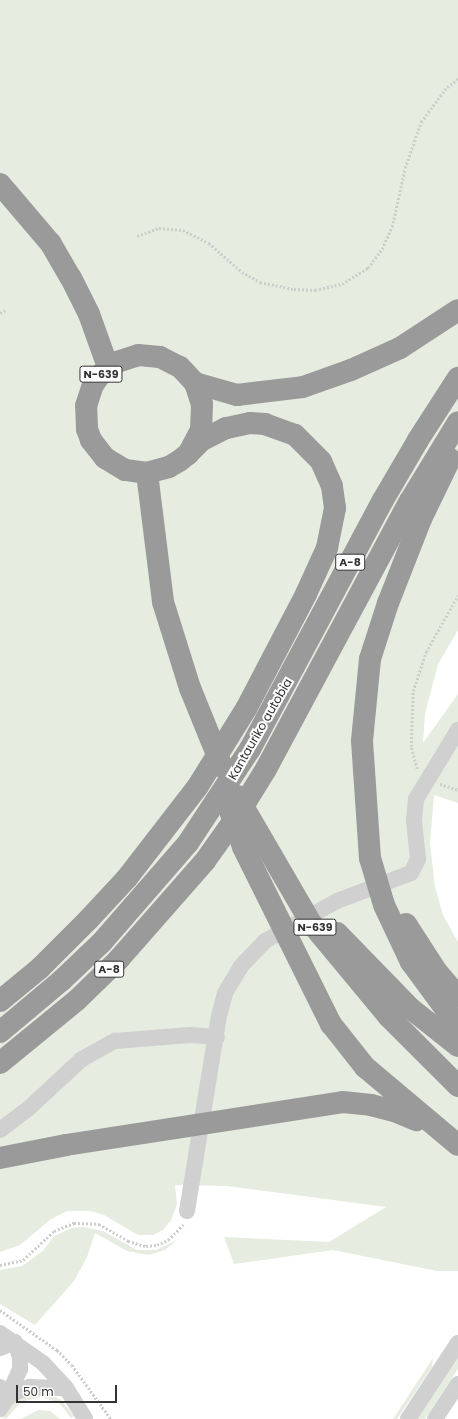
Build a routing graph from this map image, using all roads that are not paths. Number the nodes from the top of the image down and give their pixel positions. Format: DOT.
graph roads {
  1 [pos="0,184"];
  2 [pos="458,310"];
  3 [pos="108,368"];
  4 [pos="458,378"];
  5 [pos="195,383"];
  6 [pos="458,422"];
  7 [pos="458,444"];
  8 [pos="188,454"];
  9 [pos="147,473"];
  10 [pos="458,730"];
  11 [pos="213,748"];
  12 [pos="364,800"];
  13 [pos="458,996"];
  14 [pos="0,1001"];
  15 [pos="458,1026"];
  16 [pos="0,1032"];
  17 [pos="217,1037"];
  18 [pos="458,1046"];
  19 [pos="0,1063"];
  20 [pos="458,1086"];
  21 [pos="0,1130"];
  22 [pos="456,1143"];
  23 [pos="0,1158"];
  24 [pos="187,1212"];
  25 [pos="0,1333"];
  26 [pos="15,1342"];
  27 [pos="458,1343"];
  28 [pos="0,1348"];
  29 [pos="458,1384"];
  30 [pos="66,1388"];
  31 [pos="2,1398"];
  32 [pos="86,1419"];
  33 [pos="408,1419"];
  34 [pos="435,1419"];
  1 -- 3 [label="highway, N-639"];
  2 -- 5 [label="highway"];
  3 -- 5 [label="highway, N-639"];
  3 -- 9 [label="highway, N-639"];
  4 -- 16 [label="highway, Kantauriko autobia / A-8"];
  5 -- 8 [label="highway, N-639"];
  6 -- 19 [label="highway, Kantauriko autobia / A-8"];
  7 -- 12 [label="highway"];
  8 -- 9 [label="highway, N-639"];
  8 -- 14 [label="highway"];
  9 -- 11 [label="highway, N-639"];
  10 -- 17 [label="street"];
  11 -- 18 [label="highway"];
  11 -- 20 [label="highway, N-639"];
  11 -- 22 [label="highway"];
  12 -- 13 [label="highway"];
  12 -- 15 [label="highway"];
  17 -- 21 [label="street"];
  17 -- 24 [label="street"];
  22 -- 23 [label="highway"];
  25 -- 26 [label="street"];
  26 -- 28 [label="street"];
  26 -- 30 [label="street"];
  26 -- 31 [label="street"];
  27 -- 33 [label="street"];
  29 -- 34 [label="street"];
  30 -- 31 [label="street"];
  30 -- 32 [label="street"];
}
